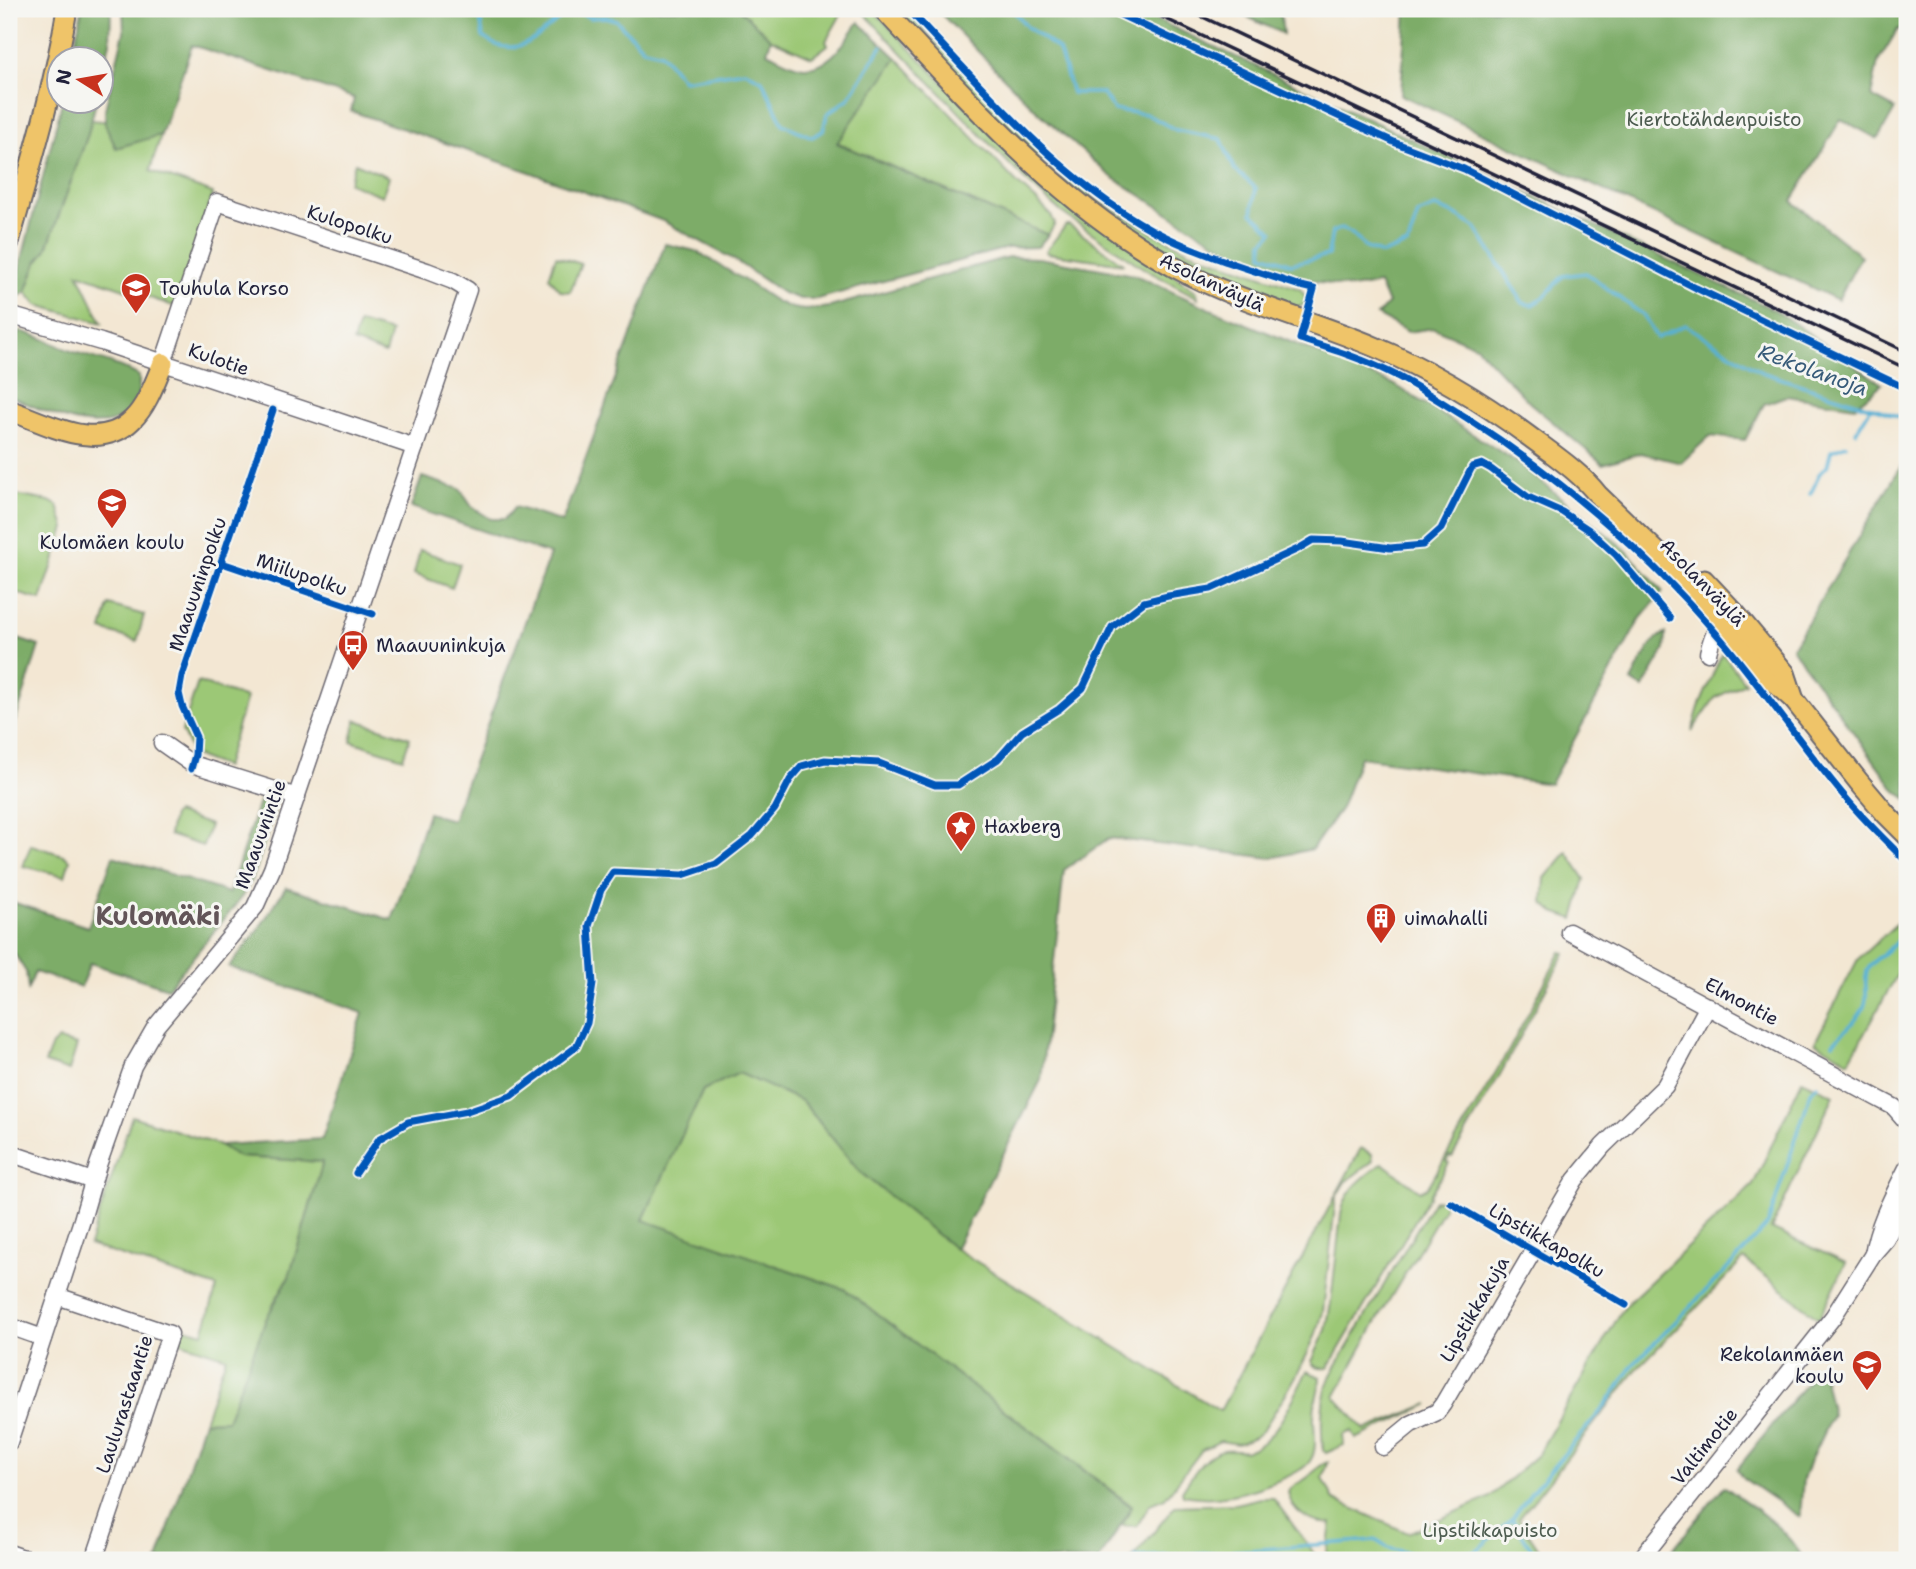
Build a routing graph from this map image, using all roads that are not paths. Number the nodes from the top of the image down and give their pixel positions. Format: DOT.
graph roads {
  1 [pos="67,9"];
  2 [pos="883,9"];
  3 [pos="9,242"];
  4 [pos="468,290"];
  5 [pos="9,315"];
  6 [pos="163,363"];
  7 [pos="9,410"];
  8 [pos="415,447"];
  9 [pos="162,743"];
  10 [pos="297,797"];
  11 [pos="1907,835"];
  12 [pos="1569,932"];
  13 [pos="1708,1006"];
  14 [pos="1900,1109"];
  15 [pos="1907,1122"];
  16 [pos="9,1153"];
  17 [pos="1907,1168"];
  18 [pos="93,1181"];
  19 [pos="1907,1196"];
  20 [pos="1873,1254"];
  21 [pos="57,1296"];
  22 [pos="9,1326"];
  23 [pos="43,1338"];
  24 [pos="9,1442"];
  25 [pos="1383,1447"];
  26 [pos="9,1553"];
  27 [pos="29,1560"];
  28 [pos="94,1560"];
  29 [pos="1640,1560"];
  1 -- 3 [label="main road"];
  2 -- 11 [label="main road, Asolanväylä"];
  4 -- 6 [label="street, Kulopolku"];
  4 -- 8 [label="street, Maauunintie"];
  5 -- 6 [label="street, Kulotie"];
  6 -- 7 [label="main road"];
  6 -- 8 [label="street, Kulotie"];
  8 -- 10 [label="street, Maauunintie"];
  9 -- 10 [label="street"];
  10 -- 18 [label="street, Maauunintie"];
  12 -- 13 [label="street, Elmontie"];
  13 -- 14 [label="street, Elmontie"];
  13 -- 25 [label="street, Lipstikkakuja"];
  14 -- 15 [label="street, Elmontie"];
  16 -- 18 [label="street"];
  17 -- 20 [label="street, Valtimotie"];
  18 -- 21 [label="street, Maauunintie"];
  19 -- 20 [label="street, Valtimotie"];
  20 -- 29 [label="street, Valtimotie"];
  21 -- 23 [label="street, Maauunintie"];
  21 -- 28 [label="street, Laulurastaantie"];
  22 -- 23 [label="street"];
  23 -- 24 [label="street, Maauunintie"];
  26 -- 27 [label="street"];
}
